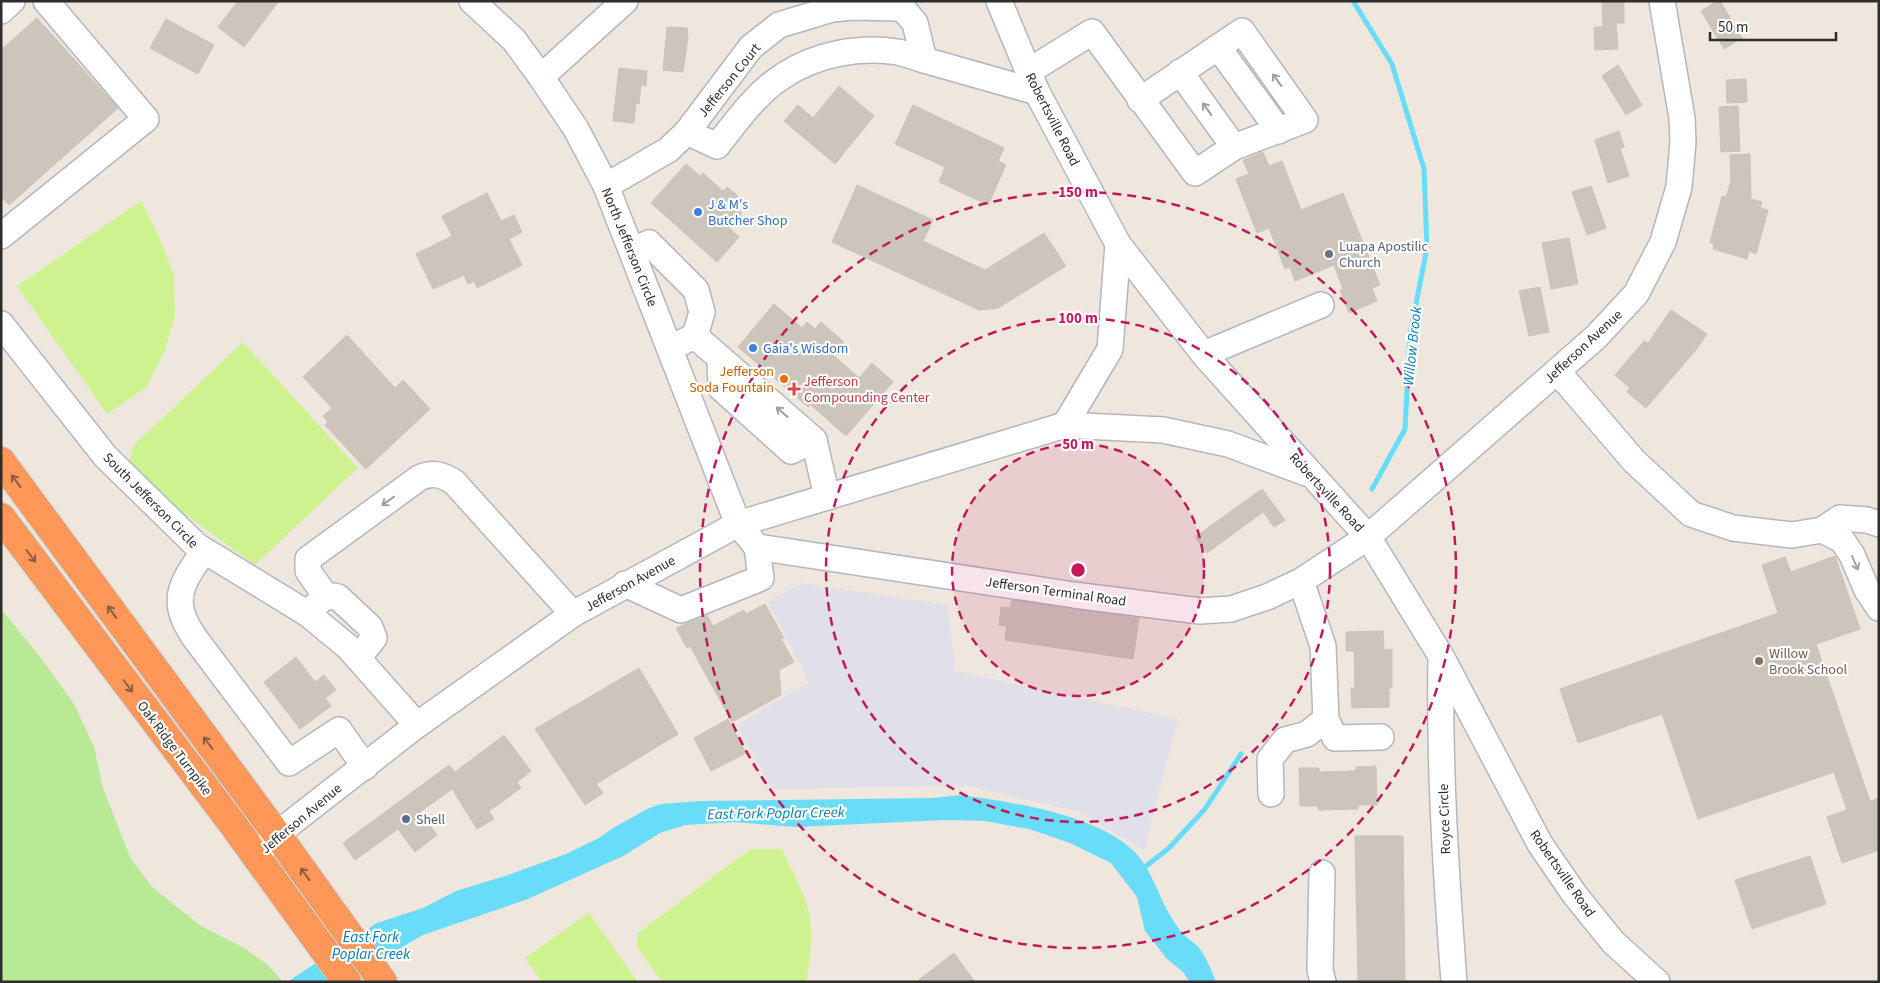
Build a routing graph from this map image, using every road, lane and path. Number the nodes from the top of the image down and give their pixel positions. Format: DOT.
graph roads {
  1 [pos="12,1"];
  2 [pos="46,1"];
  3 [pos="472,1"];
  4 [pos="626,1"];
  5 [pos="998,1"];
  6 [pos="1662,1"];
  7 [pos="1,11"];
  8 [pos="1218,47"];
  9 [pos="924,60"];
  10 [pos="1180,72"];
  11 [pos="541,77"];
  12 [pos="1033,81"];
  13 [pos="1140,100"];
  14 [pos="1279,131"];
  15 [pos="687,132"];
  16 [pos="1234,147"];
  17 [pos="606,186"];
  18 [pos="6,222"];
  19 [pos="1118,244"];
  20 [pos="632,250"];
  21 [pos="1321,305"];
  22 [pos="1,324"];
  23 [pos="695,336"];
  24 [pos="670,348"];
  25 [pos="1204,354"];
  26 [pos="1557,371"];
  27 [pos="1065,425"];
  28 [pos="1,461"];
  29 [pos="1311,475"];
  30 [pos="827,497"];
  31 [pos="1,517"];
  32 [pos="738,524"];
  33 [pos="1879,524"];
  34 [pos="1822,530"];
  35 [pos="1368,536"];
  36 [pos="757,547"];
  37 [pos="204,551"];
  38 [pos="1301,581"];
  39 [pos="625,584"];
  40 [pos="316,606"];
  41 [pos="1879,608"];
  42 [pos="573,614"];
  43 [pos="1441,656"];
  44 [pos="1326,719"];
  45 [pos="417,725"];
  46 [pos="1381,737"];
  47 [pos="365,767"];
  48 [pos="1271,794"];
  49 [pos="278,836"];
  50 [pos="255,856"];
  51 [pos="1322,873"];
  52 [pos="347,982"];
  53 [pos="383,982"];
  54 [pos="1322,982"];
  55 [pos="1454,982"];
  56 [pos="1657,982"];
  1 -- 7 [label="street"];
  2 -- 18 [label="street"];
  3 -- 11 [label="street, North Jefferson Circle"];
  4 -- 11 [label="street"];
  5 -- 12 [label="street, Robertsville Road"];
  6 -- 26 [label="street, Jefferson Avenue"];
  8 -- 10 [label="street"];
  8 -- 14 [label="street"];
  14 -- 8 [label="street, one-way"];
  9 -- 12 [label="street"];
  9 -- 15 [label="street"];
  9 -- 15 [label="street, Jefferson Court"];
  10 -- 13 [label="street"];
  16 -- 10 [label="street, one-way"];
  11 -- 17 [label="street, North Jefferson Circle"];
  12 -- 13 [label="street"];
  12 -- 19 [label="street, Robertsville Road"];
  13 -- 16 [label="street"];
  14 -- 16 [label="street"];
  15 -- 17 [label="street, Jefferson Court"];
  17 -- 20 [label="street, North Jefferson Circle"];
  19 -- 25 [label="street, Robertsville Road"];
  19 -- 27 [label="street"];
  20 -- 23 [label="street"];
  20 -- 24 [label="street, North Jefferson Circle"];
  21 -- 25 [label="street"];
  22 -- 37 [label="street, South Jefferson Circle"];
  23 -- 24 [label="street"];
  30 -- 23 [label="street, one-way"];
  24 -- 32 [label="street, North Jefferson Circle"];
  25 -- 29 [label="street, Robertsville Road"];
  26 -- 34 [label="street"];
  26 -- 35 [label="street, Jefferson Avenue"];
  27 -- 29 [label="street, Jefferson Avenue"];
  27 -- 30 [label="street, Jefferson Avenue"];
  49 -- 28 [label="highway, one-way"];
  29 -- 35 [label="street, Robertsville Road"];
  30 -- 32 [label="street, Jefferson Avenue"];
  31 -- 50 [label="highway, Oak Ridge Turnpike, one-way"];
  32 -- 36 [label="street"];
  32 -- 39 [label="street, Jefferson Avenue"];
  33 -- 34 [label="street"];
  34 -- 41 [label="street, one-way"];
  35 -- 38 [label="street, Jefferson Terminal Road"];
  35 -- 43 [label="street, Robertsville Road"];
  36 -- 38 [label="street, Jefferson Terminal Road"];
  36 -- 39 [label="street"];
  37 -- 40 [label="street, South Jefferson Circle"];
  37 -- 47 [label="street"];
  38 -- 44 [label="street"];
  39 -- 42 [label="street, Jefferson Avenue"];
  42 -- 40 [label="street, one-way"];
  40 -- 45 [label="street, South Jefferson Circle"];
  42 -- 45 [label="street, Jefferson Avenue"];
  43 -- 55 [label="street, Royce Circle"];
  43 -- 56 [label="street, Robertsville Road"];
  44 -- 46 [label="street"];
  44 -- 48 [label="street"];
  45 -- 47 [label="street, Jefferson Avenue"];
  47 -- 49 [label="street, Jefferson Avenue"];
  49 -- 50 [label="street, Jefferson Avenue"];
  53 -- 49 [label="highway, one-way"];
  50 -- 52 [label="highway, Oak Ridge Turnpike"];
  51 -- 54 [label="street"];
}
